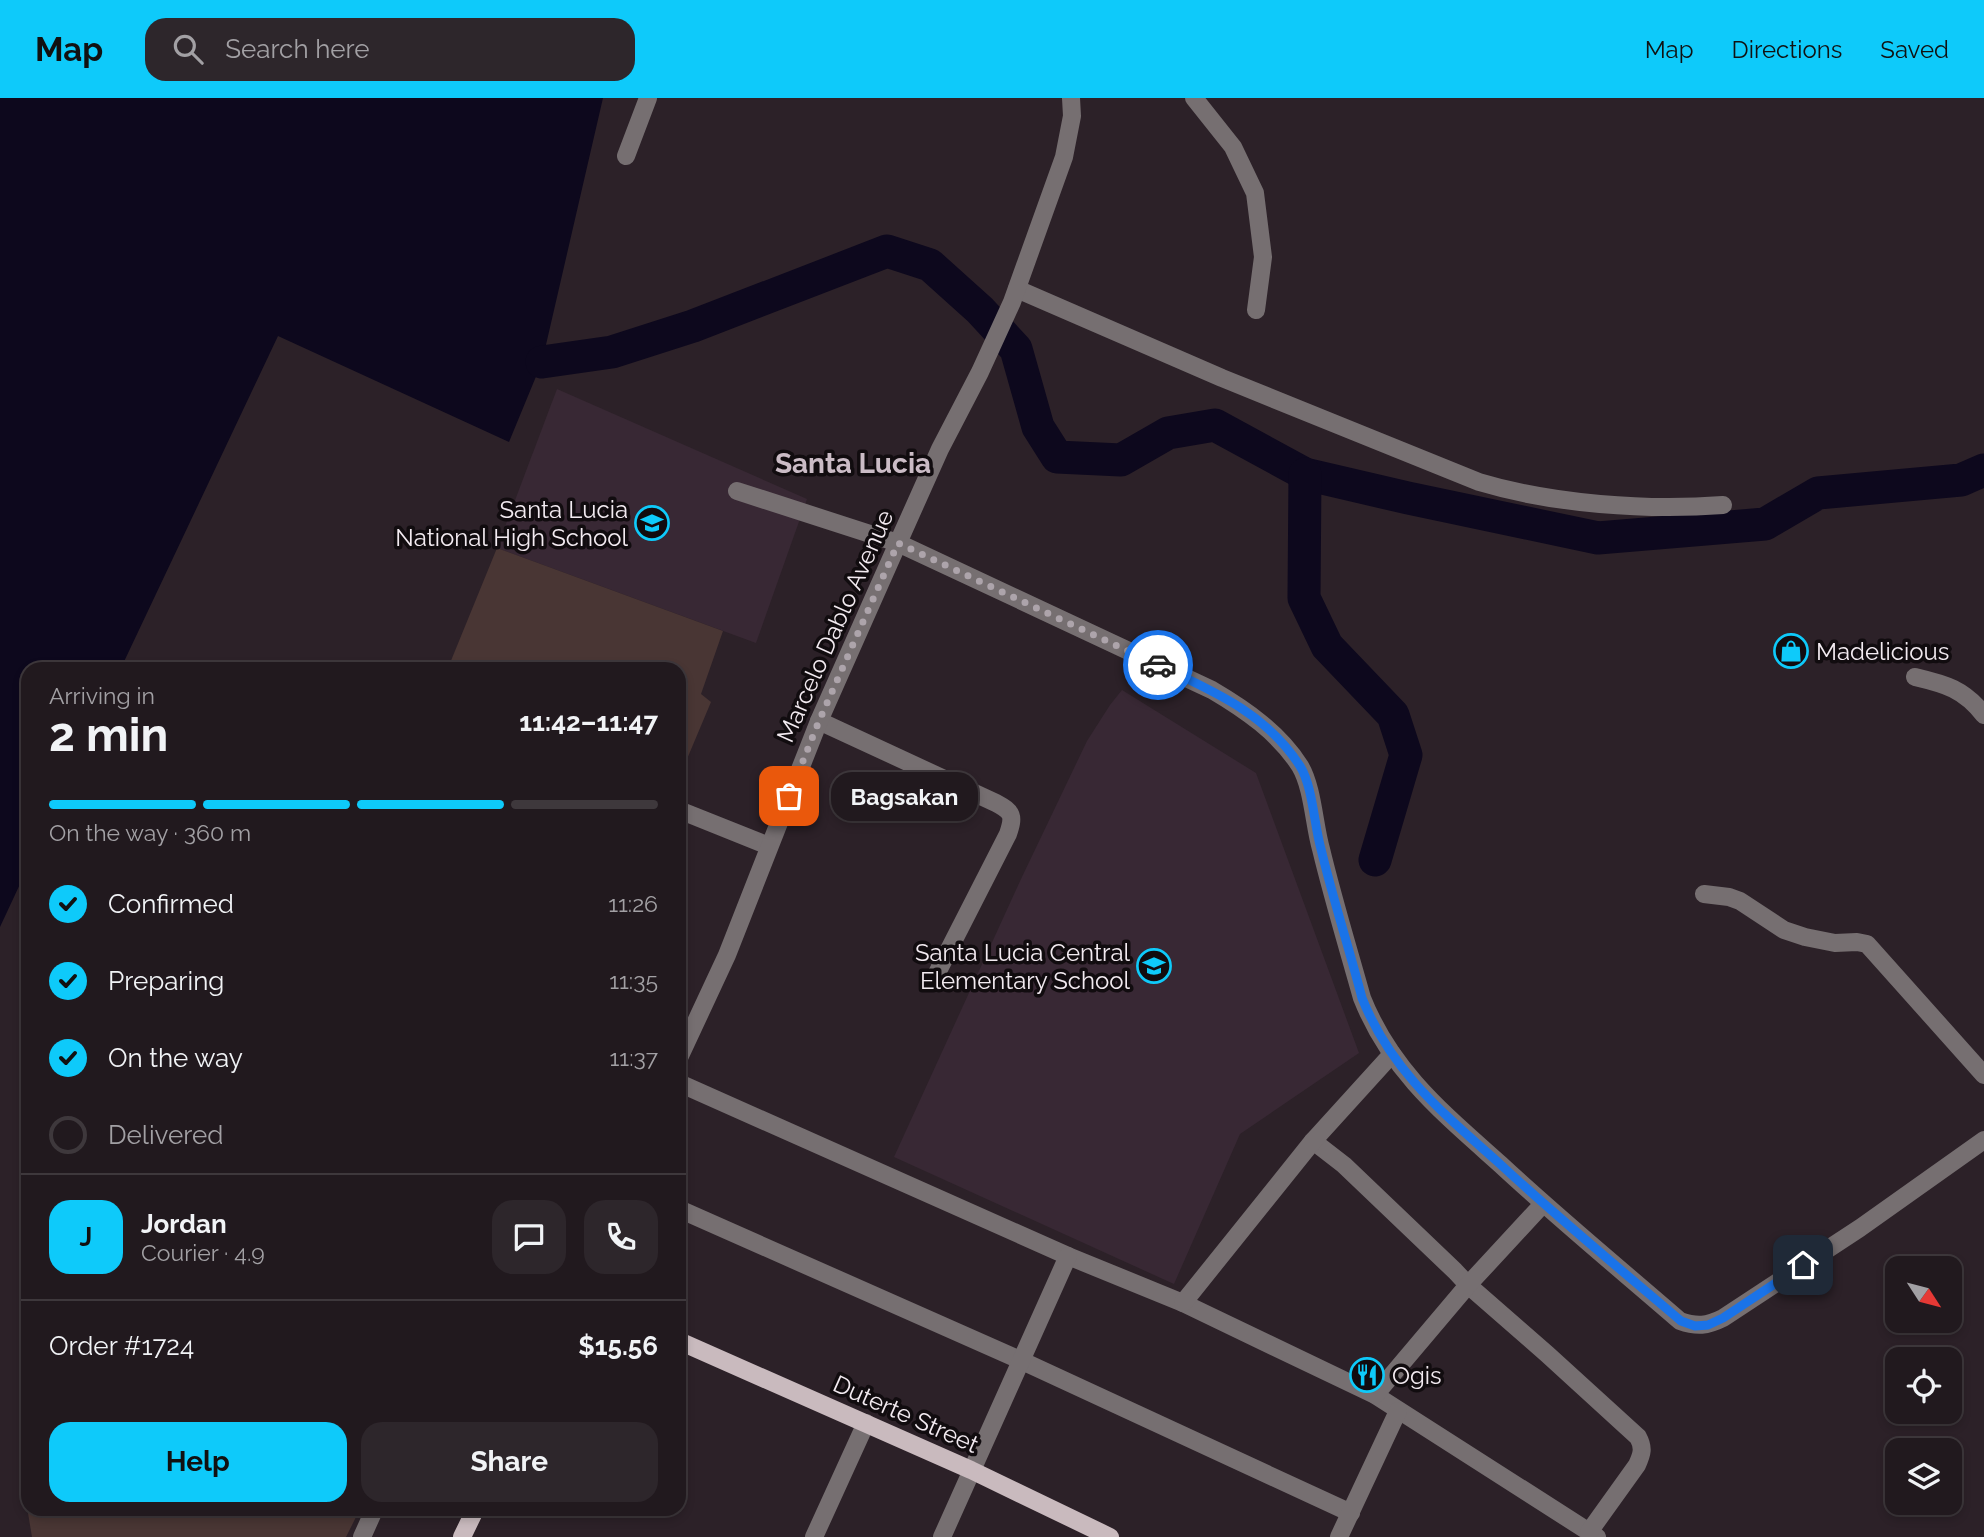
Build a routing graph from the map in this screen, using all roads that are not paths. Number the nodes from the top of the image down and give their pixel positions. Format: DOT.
graph roads {
  1 [pos="648,98"];
  2 [pos="1071,98"];
  3 [pos="1194,98"];
  4 [pos="626,156"];
  5 [pos="1015,295"];
  6 [pos="1256,310"];
  7 [pos="737,491"];
  8 [pos="1723,505"];
  9 [pos="898,543"];
  10 [pos="1915,677"];
  11 [pos="1984,715"];
  12 [pos="819,721"];
  13 [pos="686,817"];
  14 [pos="769,846"];
  15 [pos="1704,894"];
  16 [pos="936,975"];
  17 [pos="686,1043"];
  18 [pos="1392,1054"];
  19 [pos="1984,1075"];
  20 [pos="686,1086"];
  21 [pos="1984,1140"];
  22 [pos="1313,1141"];
  23 [pos="1543,1204"];
  24 [pos="686,1212"];
  25 [pos="1068,1256"];
  26 [pos="1468,1285"];
  27 [pos="1183,1303"];
  28 [pos="686,1344"];
  29 [pos="1020,1360"];
  30 [pos="1375,1395"];
  31 [pos="1398,1411"];
  32 [pos="866,1423"];
  33 [pos="971,1470"];
  34 [pos="1351,1513"];
  35 [pos="371,1516"];
  36 [pos="472,1516"];
  37 [pos="1593,1535"];
  38 [pos="362,1537"];
  39 [pos="462,1537"];
  40 [pos="814,1537"];
  41 [pos="942,1537"];
  42 [pos="1110,1537"];
  43 [pos="1339,1537"];
  1 -- 4 [label="street"];
  2 -- 5 [label="street, Marcelo Dablo Avenue"];
  3 -- 6 [label="street"];
  5 -- 8 [label="street"];
  5 -- 9 [label="street, Marcelo Dablo Avenue"];
  7 -- 9 [label="street"];
  9 -- 12 [label="street, Marcelo Dablo Avenue"];
  9 -- 18 [label="street"];
  10 -- 11 [label="street"];
  12 -- 14 [label="street, Marcelo Dablo Avenue"];
  12 -- 16 [label="street"];
  13 -- 14 [label="street"];
  14 -- 17 [label="street, Marcelo Dablo Avenue"];
  15 -- 19 [label="street"];
  18 -- 22 [label="street"];
  18 -- 23 [label="street"];
  20 -- 25 [label="street"];
  21 -- 23 [label="street"];
  22 -- 26 [label="street"];
  22 -- 27 [label="street"];
  23 -- 26 [label="street"];
  24 -- 29 [label="street"];
  25 -- 27 [label="street"];
  25 -- 29 [label="street"];
  26 -- 30 [label="street"];
  26 -- 37 [label="street"];
  27 -- 30 [label="street"];
  28 -- 32 [label="main road, Duterte Street"];
  29 -- 33 [label="street"];
  29 -- 34 [label="street"];
  30 -- 31 [label="street"];
  31 -- 34 [label="street"];
  31 -- 37 [label="street"];
  32 -- 33 [label="main road, Duterte Street"];
  32 -- 40 [label="street"];
  33 -- 41 [label="street"];
  33 -- 42 [label="main road, Duterte Street"];
  34 -- 43 [label="street"];
  35 -- 38 [label="street"];
  36 -- 39 [label="main road"];
}
